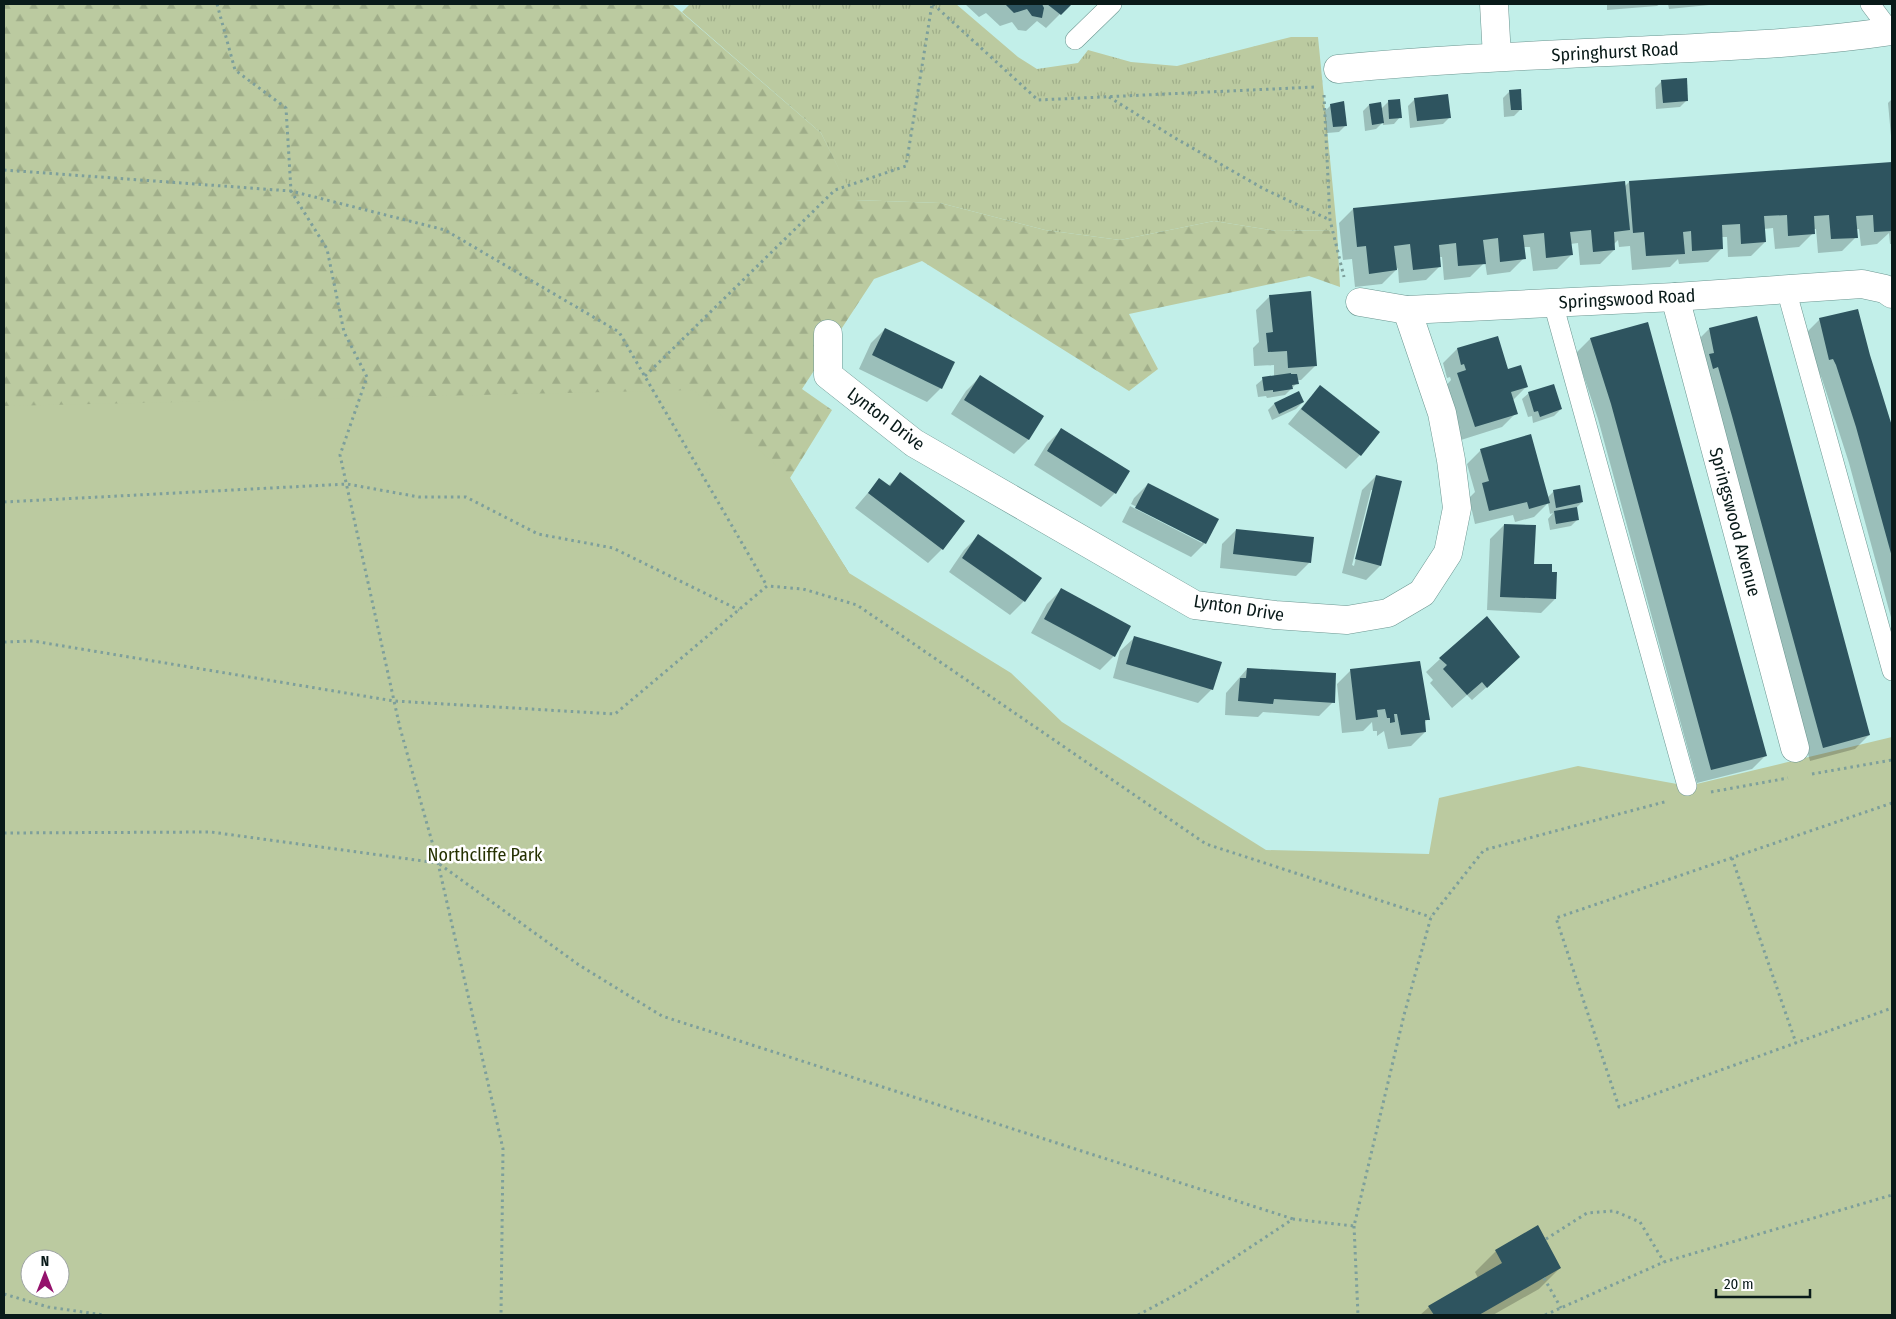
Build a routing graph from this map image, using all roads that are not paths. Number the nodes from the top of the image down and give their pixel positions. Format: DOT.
graph roads {
  1 [pos="1112,4"];
  2 [pos="1494,4"];
  3 [pos="1870,4"];
  4 [pos="1891,32"];
  5 [pos="1075,40"];
  6 [pos="1497,57"];
  7 [pos="1338,69"];
  8 [pos="1786,289"];
  9 [pos="1892,294"];
  10 [pos="1675,297"];
  11 [pos="1360,302"];
  12 [pos="1553,304"];
  13 [pos="1407,310"];
  14 [pos="828,334"];
  15 [pos="1892,671"];
  16 [pos="1795,748"];
  17 [pos="1688,786"];
  1 -- 5 [label="lane"];
  2 -- 6 [label="street"];
  3 -- 4 [label="lane"];
  4 -- 6 [label="street, Springhurst Road"];
  6 -- 7 [label="street, Springhurst Road"];
  8 -- 9 [label="street, Springswood Road"];
  8 -- 10 [label="street, Springswood Road"];
  8 -- 15 [label="lane"];
  10 -- 12 [label="street, Springswood Road"];
  10 -- 16 [label="street, Springswood Avenue"];
  11 -- 13 [label="street, Springswood Road"];
  12 -- 13 [label="street, Springswood Road"];
  12 -- 17 [label="lane"];
  13 -- 14 [label="street, Lynton Drive"];
}
